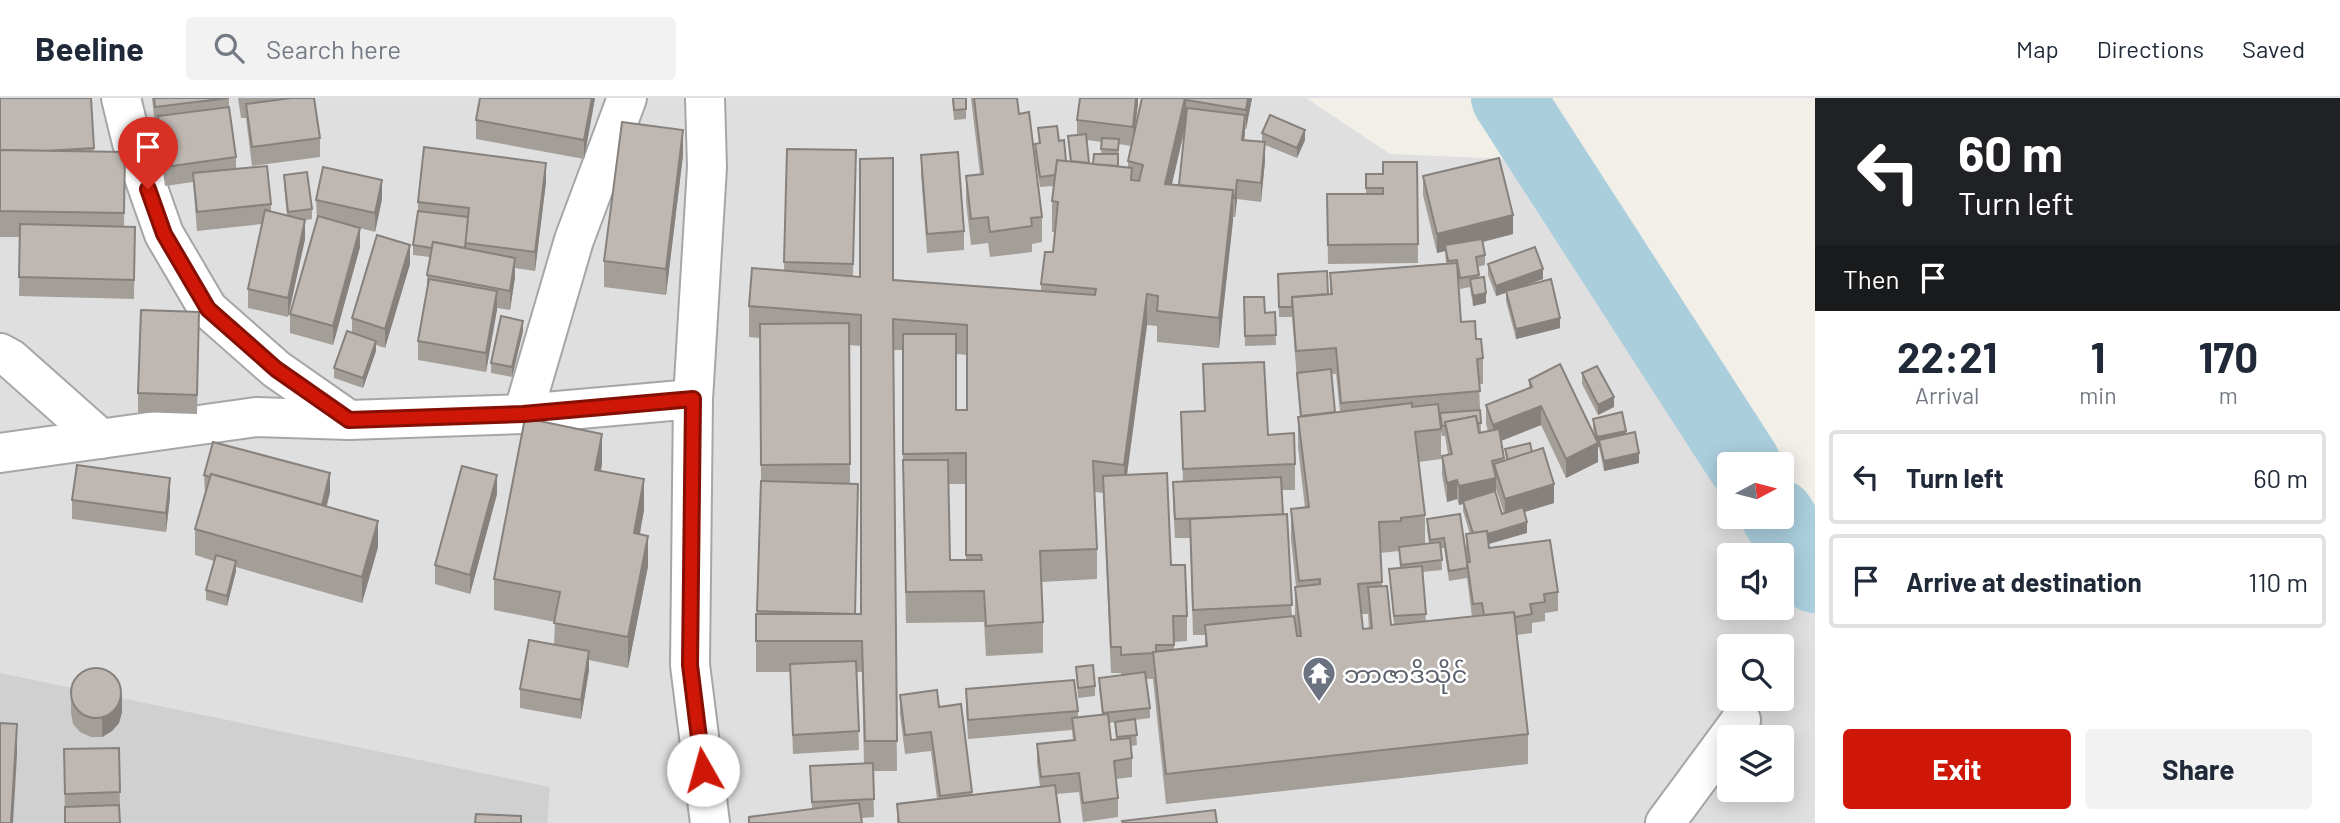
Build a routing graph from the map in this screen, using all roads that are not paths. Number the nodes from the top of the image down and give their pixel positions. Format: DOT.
graph roads {
  1 [pos="121,98"];
  2 [pos="627,98"];
  3 [pos="705,98"];
  4 [pos="0,353"];
  5 [pos="693,399"];
  6 [pos="523,414"];
  7 [pos="349,420"];
  8 [pos="101,439"];
  9 [pos="0,453"];
  10 [pos="1741,720"];
  11 [pos="710,823"];
  12 [pos="1665,823"];
  1 -- 7 [label="street"];
  2 -- 6 [label="street"];
  3 -- 5 [label="street"];
  4 -- 8 [label="street"];
  5 -- 6 [label="street"];
  5 -- 11 [label="street"];
  6 -- 7 [label="street"];
  7 -- 8 [label="street"];
  8 -- 9 [label="street"];
  10 -- 12 [label="street"];
}
